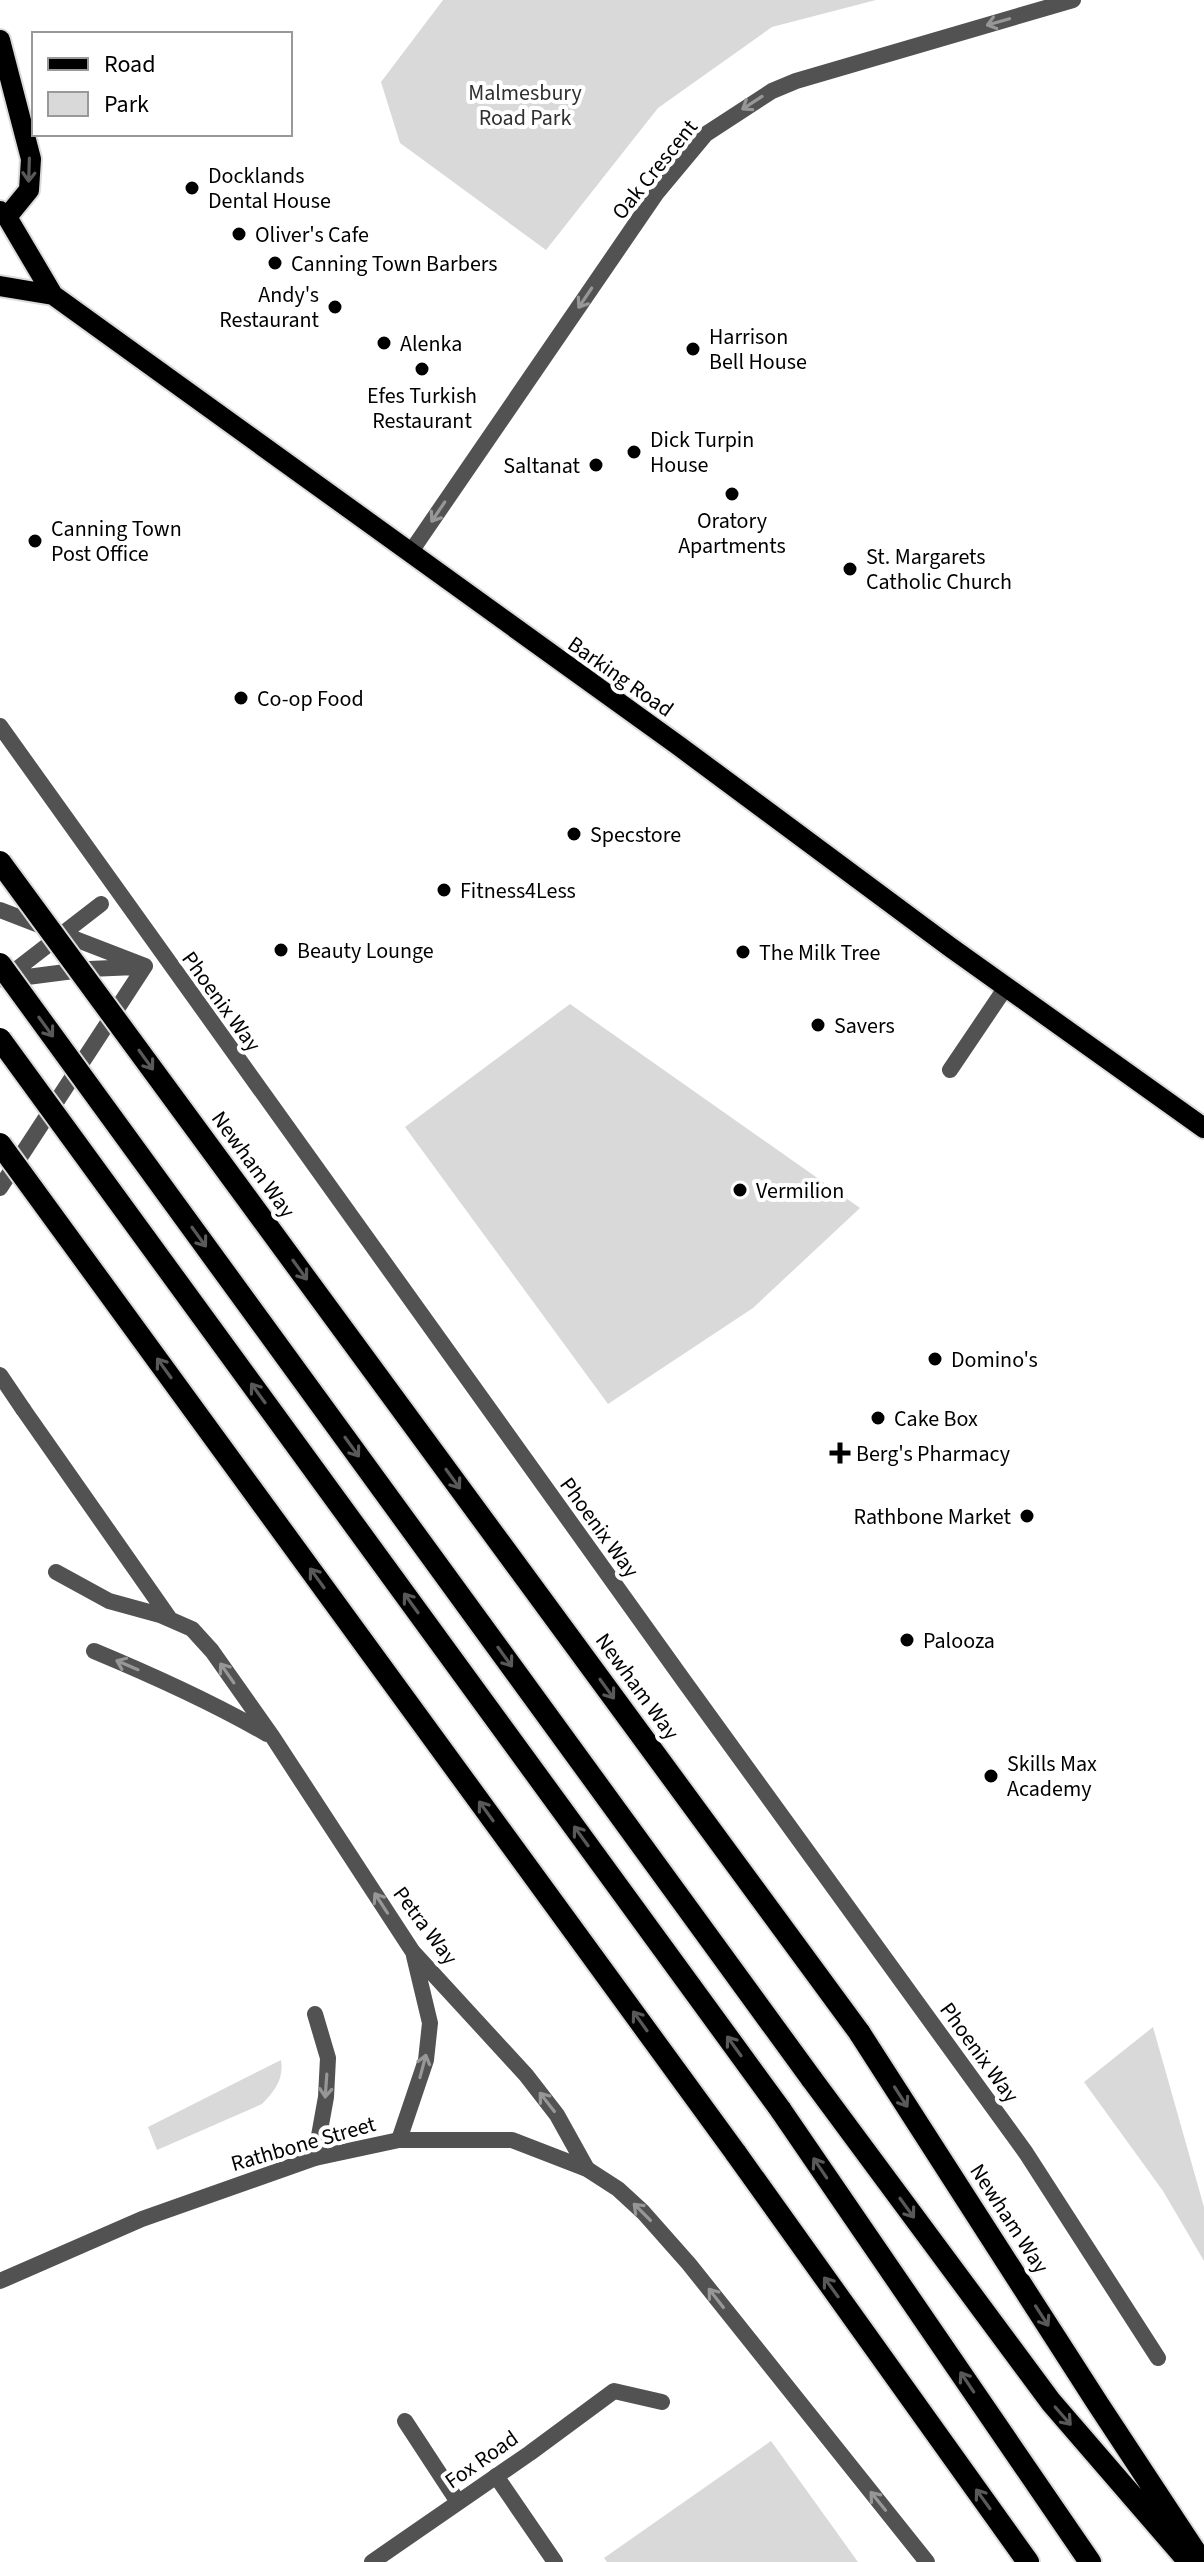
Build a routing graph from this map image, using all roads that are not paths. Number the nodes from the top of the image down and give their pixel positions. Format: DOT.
graph roads {
  1 [pos="1073,0"];
  2 [pos="0,40"];
  3 [pos="4,214"];
  4 [pos="0,286"];
  5 [pos="53,295"];
  6 [pos="410,553"];
  7 [pos="0,726"];
  8 [pos="0,862"];
  9 [pos="117,891"];
  10 [pos="0,910"];
  11 [pos="63,935"];
  12 [pos="145,966"];
  13 [pos="1,975"];
  14 [pos="1006,987"];
  15 [pos="0,1039"];
  16 [pos="950,1070"];
  17 [pos="1204,1128"];
  18 [pos="0,1144"];
  19 [pos="0,1188"];
  20 [pos="0,1375"];
  21 [pos="56,1572"];
  22 [pos="170,1619"];
  23 [pos="94,1651"];
  24 [pos="272,1736"];
  25 [pos="413,1952"];
  26 [pos="315,2014"];
  27 [pos="399,2140"];
  28 [pos="315,2158"];
  29 [pos="587,2169"];
  30 [pos="0,2281"];
  31 [pos="1158,2358"];
  32 [pos="662,2402"];
  33 [pos="405,2421"];
  34 [pos="496,2476"];
  35 [pos="458,2502"];
  36 [pos="372,2562"];
  37 [pos="555,2562"];
  38 [pos="927,2562"];
  39 [pos="1028,2562"];
  40 [pos="1090,2562"];
  41 [pos="1190,2562"];
  42 [pos="1202,2562"];
  1 -- 6 [label="street, Oak Crescent, one-way"];
  2 -- 3 [label="main road, one-way"];
  3 -- 5 [label="main road"];
  4 -- 5 [label="main road, Barking Road"];
  5 -- 6 [label="main road, Barking Road"];
  6 -- 14 [label="main road, Barking Road"];
  7 -- 9 [label="street, Phoenix Way"];
  8 -- 42 [label="highway, Newham Way, one-way, bridge"];
  9 -- 11 [label="street"];
  9 -- 31 [label="street, Phoenix Way"];
  10 -- 11 [label="street"];
  11 -- 12 [label="street"];
  11 -- 13 [label="street"];
  12 -- 13 [label="street"];
  12 -- 19 [label="street"];
  13 -- 41 [label="highway, one-way, bridge"];
  14 -- 16 [label="street"];
  14 -- 17 [label="main road, Barking Road"];
  40 -- 15 [label="highway, one-way, bridge"];
  39 -- 18 [label="highway, one-way, bridge"];
  20 -- 22 [label="street"];
  21 -- 22 [label="street"];
  24 -- 22 [label="street, Petra Way, one-way"];
  24 -- 23 [label="street, one-way"];
  25 -- 24 [label="street, Petra Way, one-way"];
  27 -- 25 [label="street, one-way"];
  29 -- 25 [label="street, Petra Way, one-way"];
  26 -- 28 [label="street, one-way"];
  27 -- 28 [label="street, Rathbone Street"];
  27 -- 29 [label="street, Rathbone Street"];
  28 -- 30 [label="street, Rathbone Street"];
  38 -- 29 [label="street, Rathbone Street, one-way"];
  32 -- 34 [label="street, Fox Road"];
  33 -- 35 [label="street"];
  34 -- 35 [label="street, Fox Road"];
  34 -- 37 [label="street"];
  35 -- 36 [label="street, Fox Road"];
}
